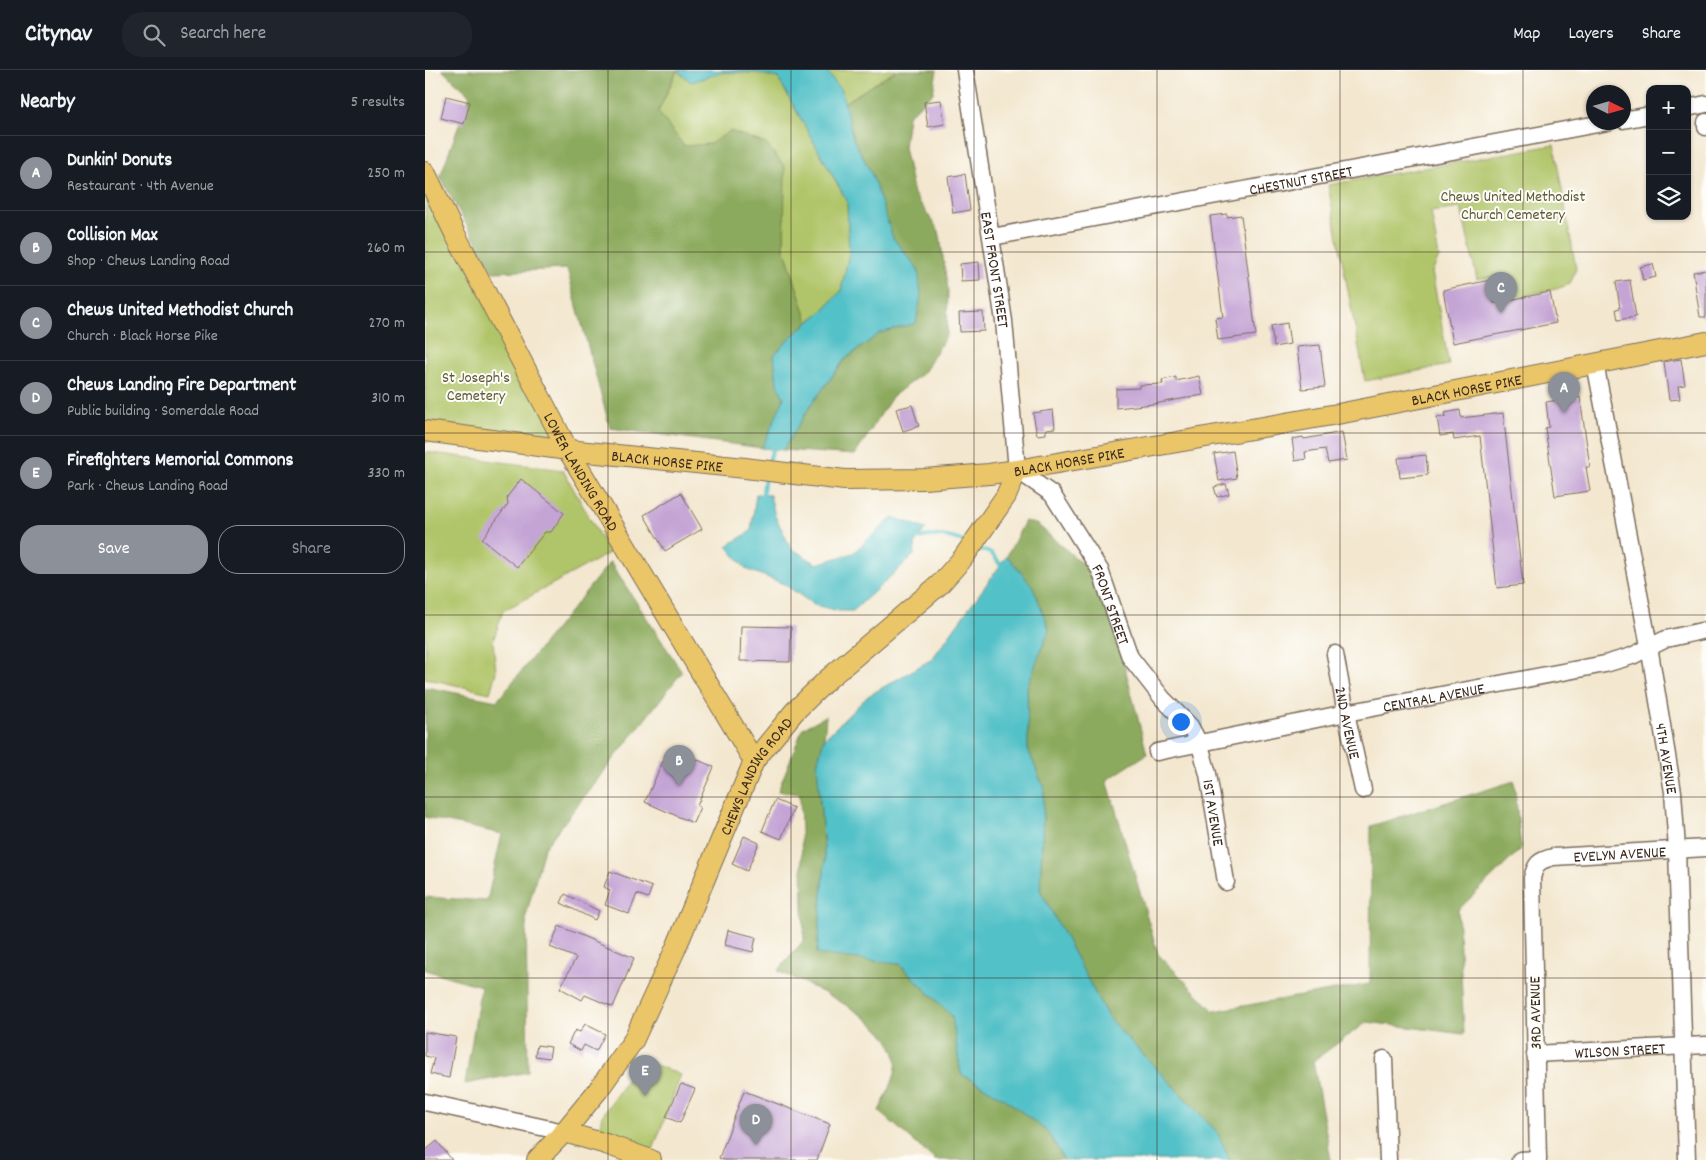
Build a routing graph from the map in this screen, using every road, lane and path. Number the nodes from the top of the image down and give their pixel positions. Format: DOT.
graph roads {
  1 [pos="965,70"];
  2 [pos="1706,104"];
  3 [pos="1691,107"];
  4 [pos="1646,116"];
  5 [pos="1631,119"];
  6 [pos="1706,122"];
  7 [pos="1586,126"];
  8 [pos="1706,127"];
  9 [pos="425,172"];
  10 [pos="991,237"];
  11 [pos="1706,342"];
  12 [pos="1595,363"];
  13 [pos="425,431"];
  14 [pos="568,450"];
  15 [pos="1017,470"];
  16 [pos="1706,630"];
  17 [pos="1649,646"];
  18 [pos="1335,654"];
  19 [pos="1346,713"];
  20 [pos="1200,744"];
  21 [pos="1157,752"];
  22 [pos="754,761"];
  23 [pos="1363,790"];
  24 [pos="1706,848"];
  25 [pos="1677,849"];
  26 [pos="1535,866"];
  27 [pos="1226,882"];
  28 [pos="1706,1045"];
  29 [pos="1683,1046"];
  30 [pos="1535,1054"];
  31 [pos="1384,1058"];
  32 [pos="425,1102"];
  33 [pos="564,1132"];
  34 [pos="537,1160"];
  35 [pos="651,1160"];
  36 [pos="1388,1160"];
  37 [pos="1519,1160"];
  38 [pos="1538,1160"];
  39 [pos="1687,1160"];
  1 -- 10 [label="street, EAST FRONT STREET"];
  2 -- 3 [label="street"];
  4 -- 5 [label="street"];
  6 -- 8 [label="street"];
  7 -- 10 [label="street, CHESTNUT STREET"];
  9 -- 14 [label="main road, LOWER LANDING ROAD"];
  10 -- 15 [label="street, EAST FRONT STREET"];
  11 -- 12 [label="main road, BLACK HORSE PIKE"];
  12 -- 15 [label="main road, BLACK HORSE PIKE"];
  12 -- 17 [label="street, 4TH AVENUE"];
  13 -- 14 [label="main road, BLACK HORSE PIKE"];
  14 -- 15 [label="main road, BLACK HORSE PIKE"];
  14 -- 22 [label="main road, LOWER LANDING ROAD"];
  15 -- 20 [label="street, FRONT STREET"];
  15 -- 22 [label="main road, CHEWS LANDING ROAD"];
  16 -- 17 [label="street, CENTRAL AVENUE"];
  17 -- 19 [label="street, CENTRAL AVENUE"];
  17 -- 25 [label="street, 4TH AVENUE"];
  18 -- 19 [label="street, 2ND AVENUE"];
  19 -- 20 [label="street, CENTRAL AVENUE"];
  19 -- 23 [label="street, 2ND AVENUE"];
  20 -- 21 [label="street, CENTRAL AVENUE"];
  20 -- 27 [label="street, 1ST AVENUE"];
  22 -- 33 [label="main road, CHEWS LANDING ROAD"];
  24 -- 25 [label="street, EVELYN AVENUE"];
  25 -- 26 [label="street, EVELYN AVENUE"];
  25 -- 29 [label="street, 4TH AVENUE"];
  26 -- 30 [label="street, 3RD AVENUE"];
  28 -- 29 [label="street, WILSON STREET"];
  29 -- 30 [label="street, WILSON STREET"];
  29 -- 39 [label="street, 4TH AVENUE"];
  30 -- 38 [label="street, 3RD AVENUE"];
  31 -- 36 [label="street"];
  32 -- 33 [label="street"];
  33 -- 34 [label="main road, CHEWS LANDING ROAD"];
  33 -- 35 [label="main road"];
  37 -- 38 [label="street"];
}
